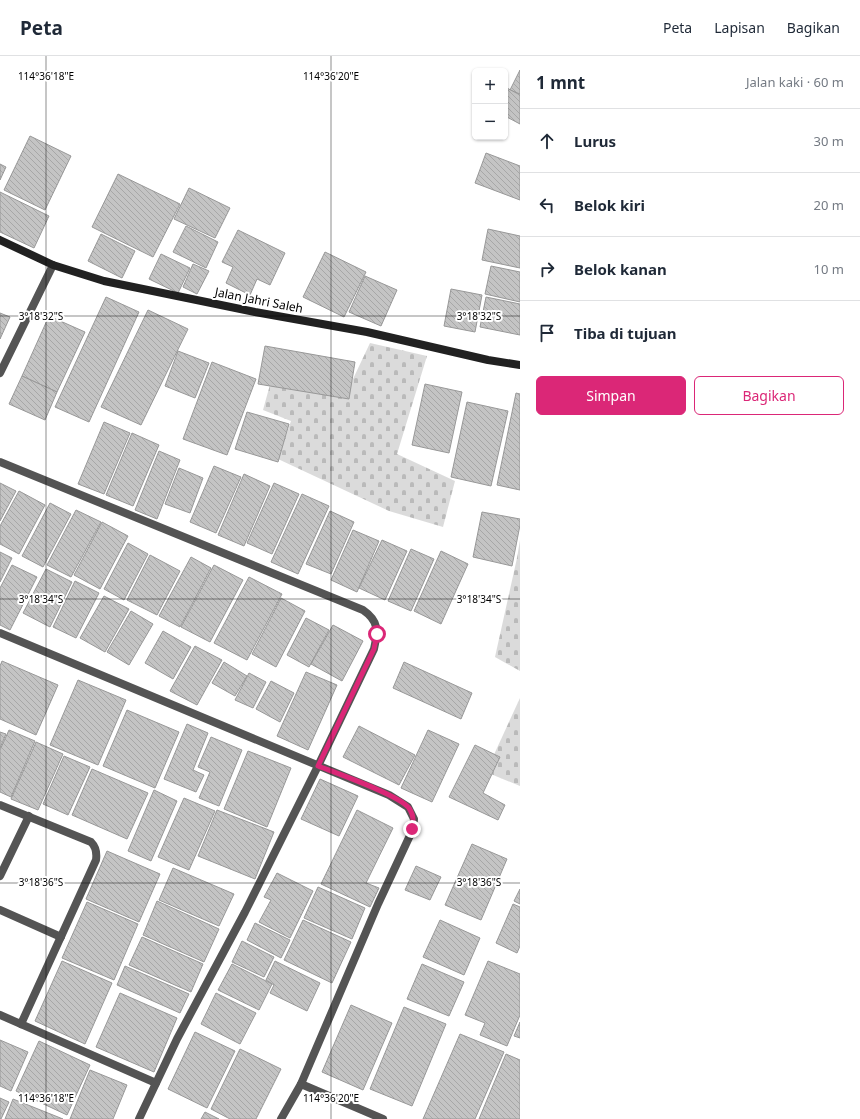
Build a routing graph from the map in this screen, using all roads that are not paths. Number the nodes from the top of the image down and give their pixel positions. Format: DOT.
graph roads {
  1 [pos="0,240"];
  2 [pos="53,265"];
  3 [pos="520,365"];
  4 [pos="0,373"];
  5 [pos="0,462"];
  6 [pos="0,633"];
  7 [pos="318,766"];
  8 [pos="0,805"];
  9 [pos="29,816"];
  10 [pos="0,876"];
  11 [pos="0,910"];
  12 [pos="61,937"];
  13 [pos="0,1015"];
  14 [pos="21,1024"];
  15 [pos="156,1084"];
  16 [pos="301,1084"];
  17 [pos="139,1119"];
  18 [pos="281,1119"];
  19 [pos="383,1119"];
  1 -- 2 [label="street, Jalan Jahri Saleh"];
  2 -- 3 [label="street, Jalan Jahri Saleh"];
  2 -- 4 [label="street"];
  5 -- 7 [label="street"];
  6 -- 7 [label="street"];
  7 -- 15 [label="street"];
  7 -- 16 [label="street"];
  8 -- 9 [label="street"];
  9 -- 10 [label="street"];
  9 -- 12 [label="street"];
  11 -- 12 [label="street"];
  12 -- 14 [label="street"];
  13 -- 14 [label="street"];
  14 -- 15 [label="street"];
  15 -- 17 [label="street"];
  16 -- 18 [label="street"];
  16 -- 19 [label="street"];
}
